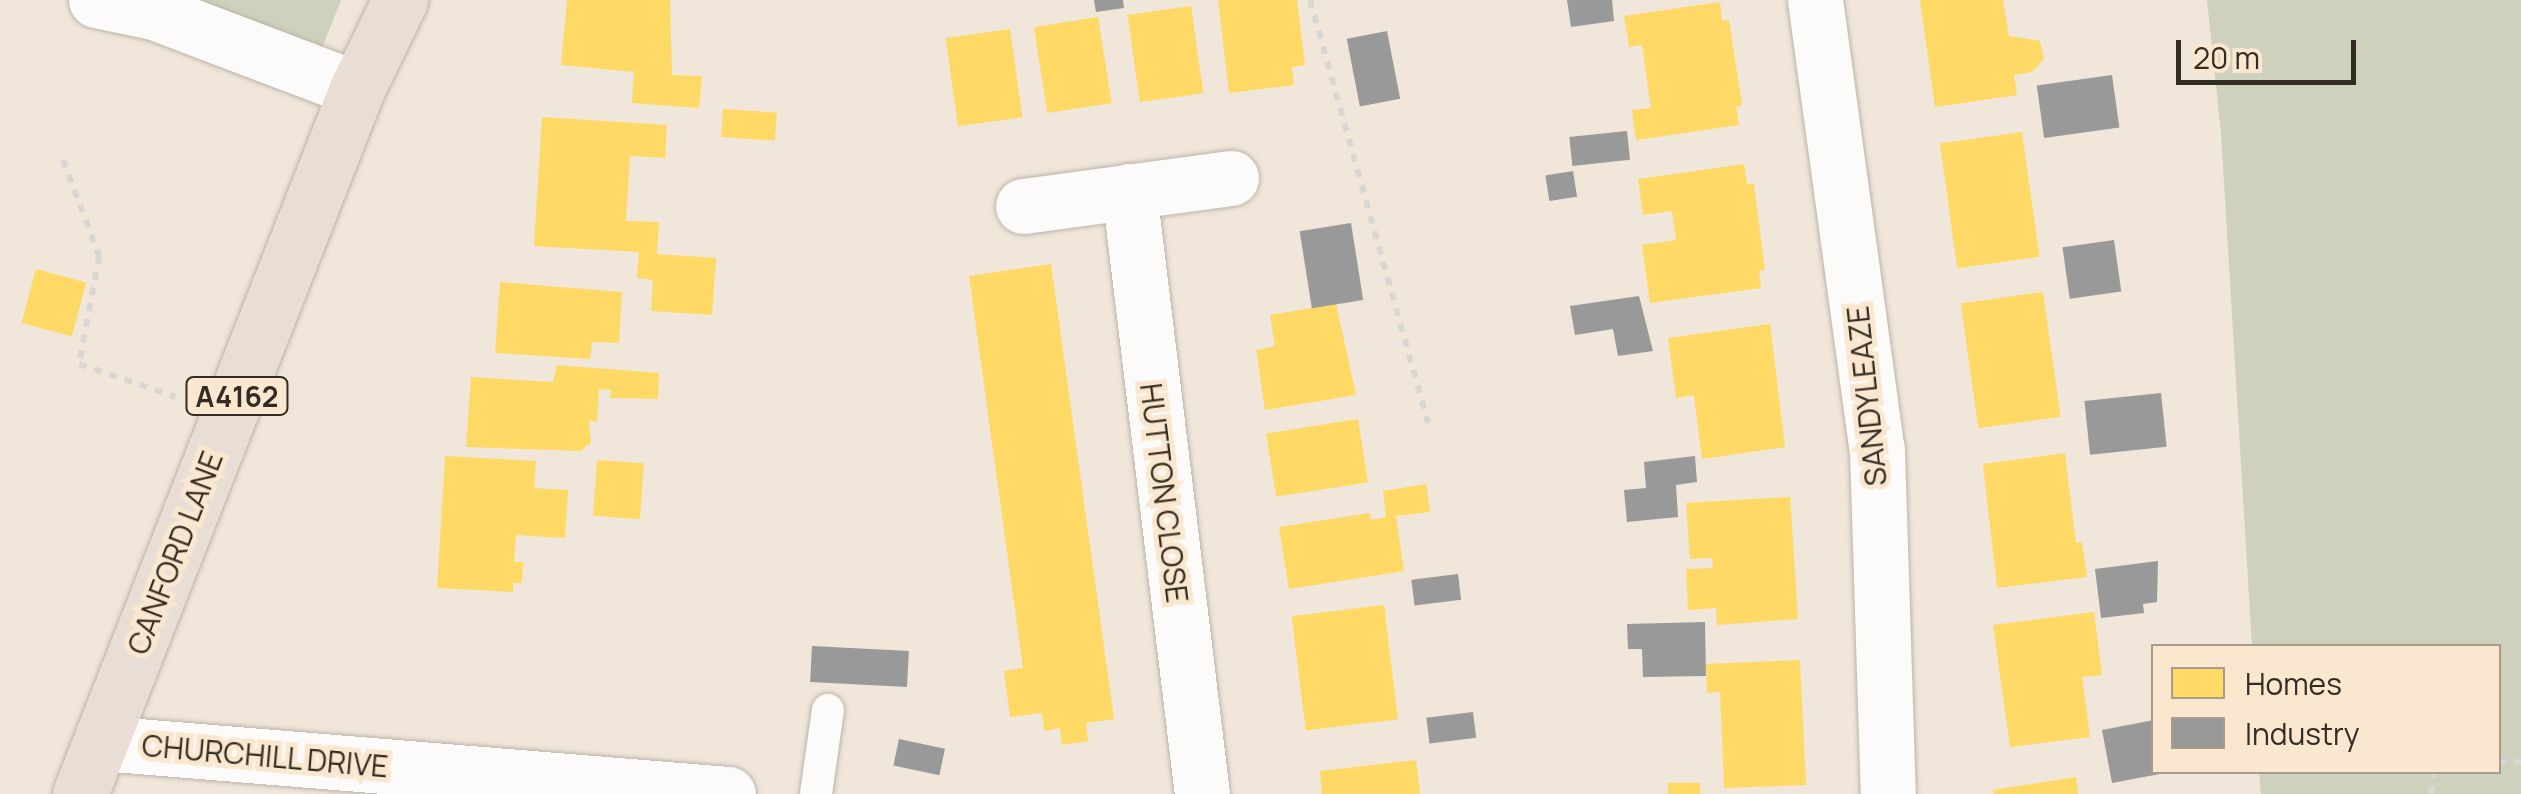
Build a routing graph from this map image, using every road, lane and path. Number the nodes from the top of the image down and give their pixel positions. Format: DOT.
graph roads {
  1 [pos="96,0"];
  2 [pos="400,0"];
  3 [pos="1310,0"];
  4 [pos="1815,0"];
  5 [pos="357,89"];
  6 [pos="63,160"];
  7 [pos="1231,178"];
  8 [pos="1129,192"];
  9 [pos="1023,206"];
  10 [pos="229,415"];
  11 [pos="1428,423"];
  12 [pos="828,710"];
  13 [pos="101,743"];
  14 [pos="80,794"];
  15 [pos="728,794"];
  16 [pos="816,794"];
  17 [pos="1202,794"];
  18 [pos="1888,794"];
  1 -- 5 [label="street"];
  2 -- 5 [label="main road, CANFORD LANE / A4162"];
  3 -- 11 [label="path"];
  4 -- 18 [label="street, SANDYLEAZE"];
  5 -- 10 [label="main road, CANFORD LANE / A4162"];
  6 -- 10 [label="path"];
  7 -- 8 [label="street"];
  8 -- 9 [label="street"];
  8 -- 17 [label="street, HUTTON CLOSE"];
  10 -- 13 [label="main road, CANFORD LANE / A4162"];
  12 -- 16 [label="lane"];
  13 -- 14 [label="main road, CANFORD LANE / A4162"];
  13 -- 15 [label="street, CHURCHILL DRIVE"];
}
